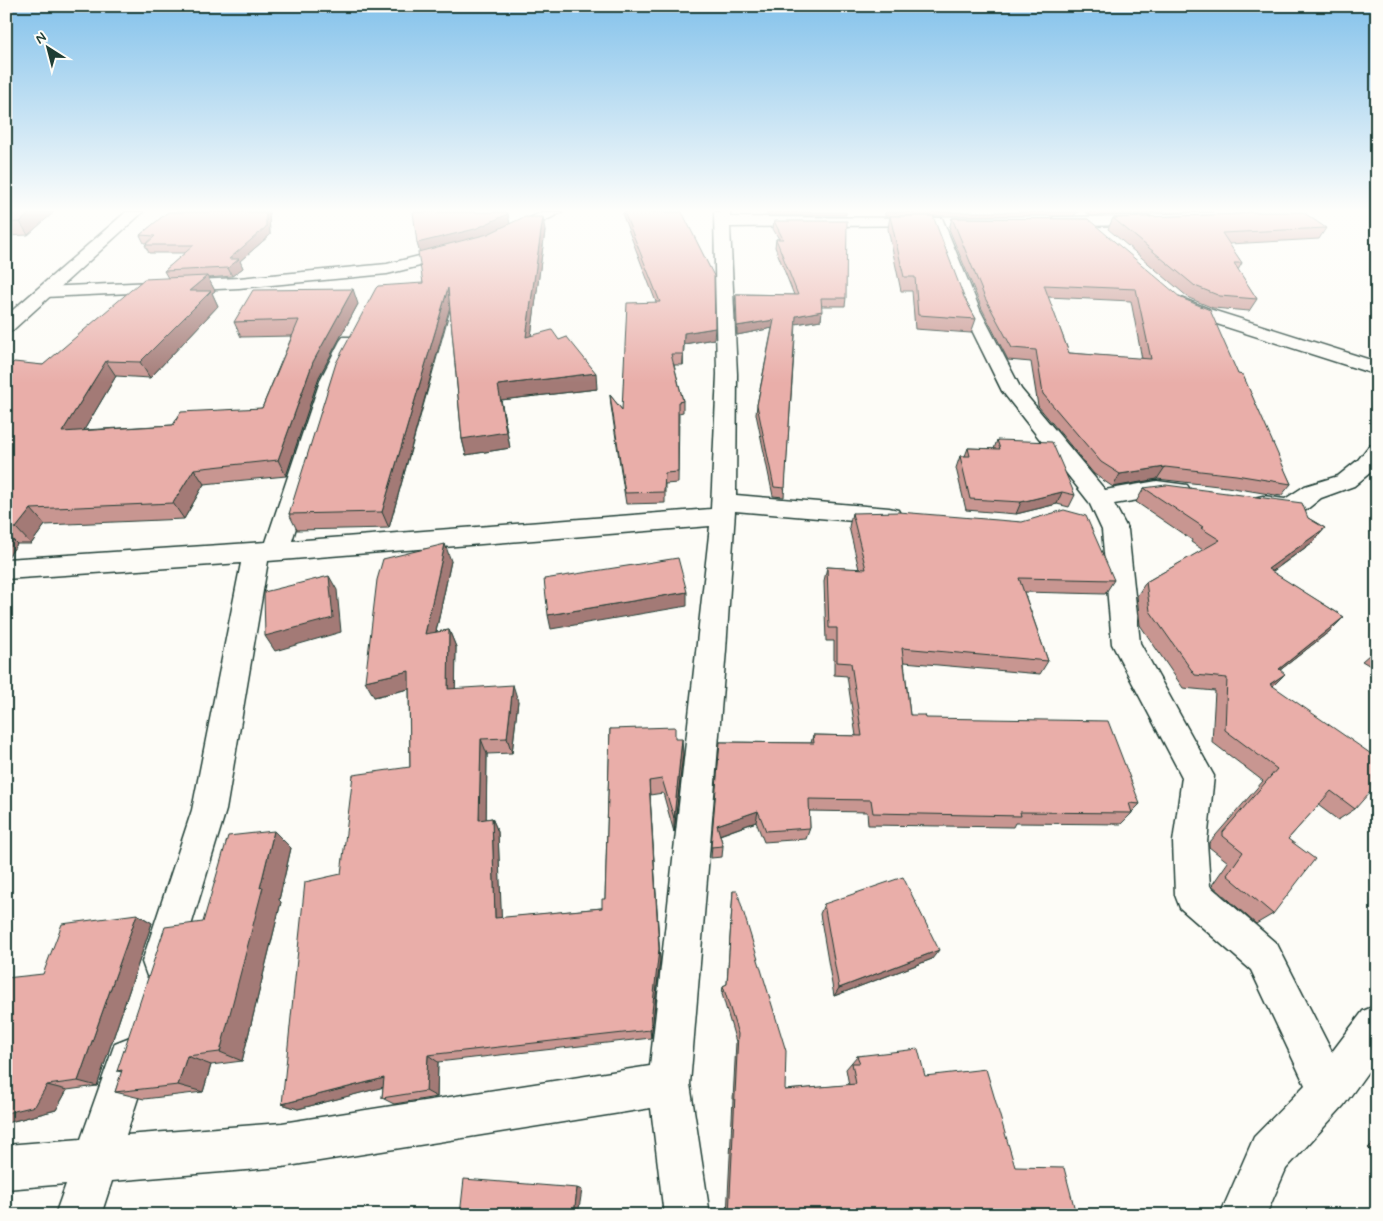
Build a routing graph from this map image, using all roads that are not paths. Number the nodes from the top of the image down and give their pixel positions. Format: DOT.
graph roads {
  1 [pos="71,269"];
  2 [pos="377,269"];
  3 [pos="387,269"];
  4 [pos="724,269"];
  5 [pos="959,269"];
  6 [pos="1164,290"];
  7 [pos="45,292"];
  8 [pos="374,294"];
  9 [pos="361,319"];
  10 [pos="6,326"];
  11 [pos="1377,369"];
  12 [pos="1377,451"];
  13 [pos="1197,494"];
  14 [pos="1244,500"];
  15 [pos="723,510"];
  16 [pos="1090,510"];
  17 [pos="909,517"];
  18 [pos="266,552"];
  19 [pos="6,569"];
  20 [pos="152,989"];
  21 [pos="1377,1025"];
  22 [pos="140,1027"];
  23 [pos="669,1084"];
  24 [pos="1329,1090"];
  25 [pos="97,1160"];
  26 [pos="6,1167"];
  27 [pos="78,1215"];
  28 [pos="687,1215"];
  29 [pos="1243,1215"];
  1 -- 7 [label="street"];
  2 -- 7 [label="street"];
  3 -- 8 [label="street"];
  4 -- 15 [label="street"];
  5 -- 16 [label="street"];
  6 -- 11 [label="street"];
  7 -- 10 [label="street"];
  9 -- 18 [label="street"];
  12 -- 14 [label="street"];
  13 -- 16 [label="street"];
  15 -- 17 [label="street"];
  15 -- 18 [label="street"];
  15 -- 23 [label="street"];
  16 -- 24 [label="street"];
  18 -- 19 [label="street"];
  18 -- 20 [label="street"];
  21 -- 24 [label="street"];
  22 -- 25 [label="street"];
  23 -- 25 [label="street"];
  23 -- 28 [label="street"];
  24 -- 29 [label="street"];
  25 -- 26 [label="street"];
  25 -- 27 [label="street"];
}
